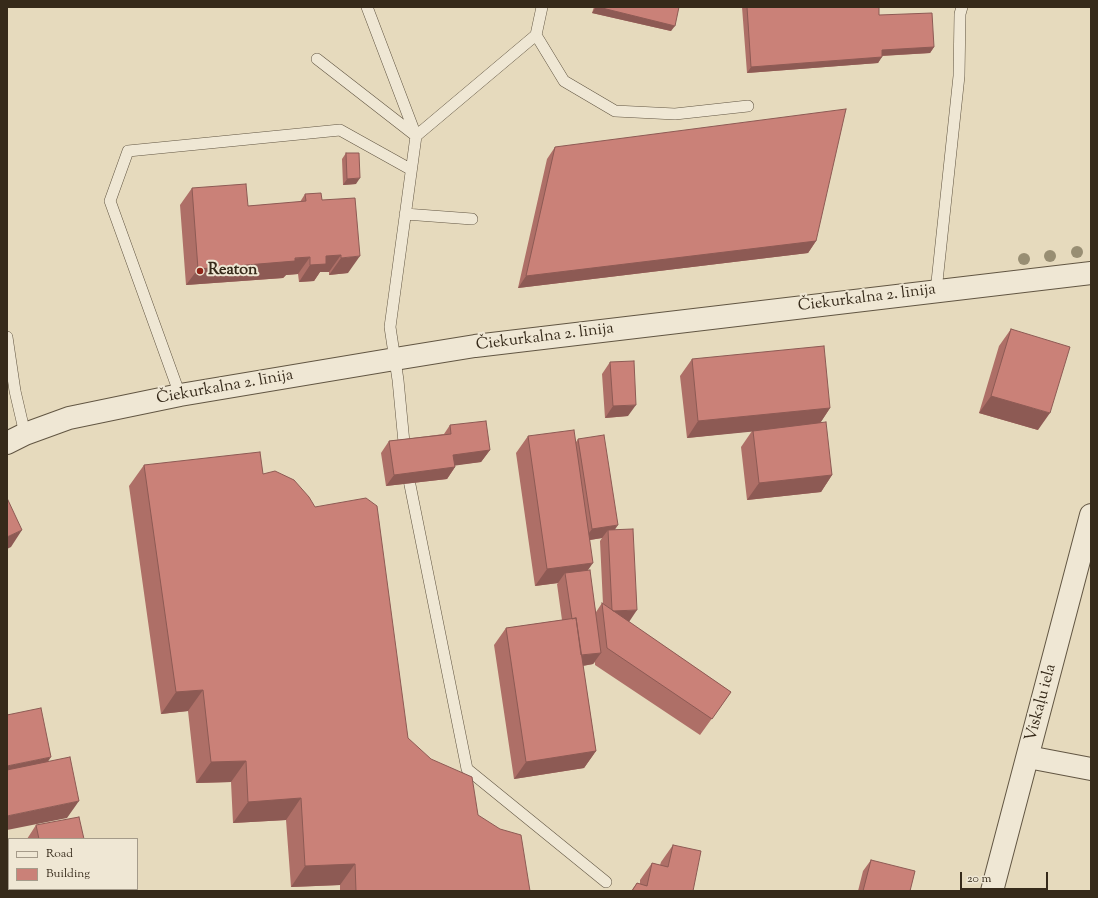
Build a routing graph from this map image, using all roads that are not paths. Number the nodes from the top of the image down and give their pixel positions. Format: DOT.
graph roads {
  1 [pos="367,7"];
  2 [pos="542,7"];
  3 [pos="962,7"];
  4 [pos="536,35"];
  5 [pos="317,60"];
  6 [pos="748,106"];
  7 [pos="416,136"];
  8 [pos="410,169"];
  9 [pos="405,214"];
  10 [pos="472,219"];
  11 [pos="1091,272"];
  12 [pos="936,291"];
  13 [pos="7,337"];
  14 [pos="395,359"];
  15 [pos="180,395"];
  16 [pos="16,438"];
  17 [pos="1091,514"];
  18 [pos="1028,757"];
  19 [pos="1091,769"];
  20 [pos="606,882"];
  21 [pos="992,891"];
  1 -- 7 [label="lane"];
  2 -- 4 [label="lane"];
  3 -- 12 [label="lane"];
  4 -- 6 [label="lane"];
  4 -- 7 [label="lane"];
  5 -- 7 [label="lane"];
  7 -- 8 [label="lane"];
  8 -- 9 [label="lane"];
  8 -- 15 [label="lane"];
  9 -- 10 [label="lane"];
  9 -- 14 [label="lane"];
  11 -- 12 [label="street, Čiekurkalna 2. līnija"];
  12 -- 14 [label="street, Čiekurkalna 2. līnija"];
  13 -- 16 [label="lane"];
  14 -- 15 [label="street, Čiekurkalna 2. līnija"];
  14 -- 20 [label="lane"];
  15 -- 16 [label="street, Čiekurkalna 2. līnija"];
  17 -- 18 [label="street, Viskaļu iela"];
  18 -- 19 [label="street"];
  18 -- 21 [label="street, Viskaļu iela"];
}
